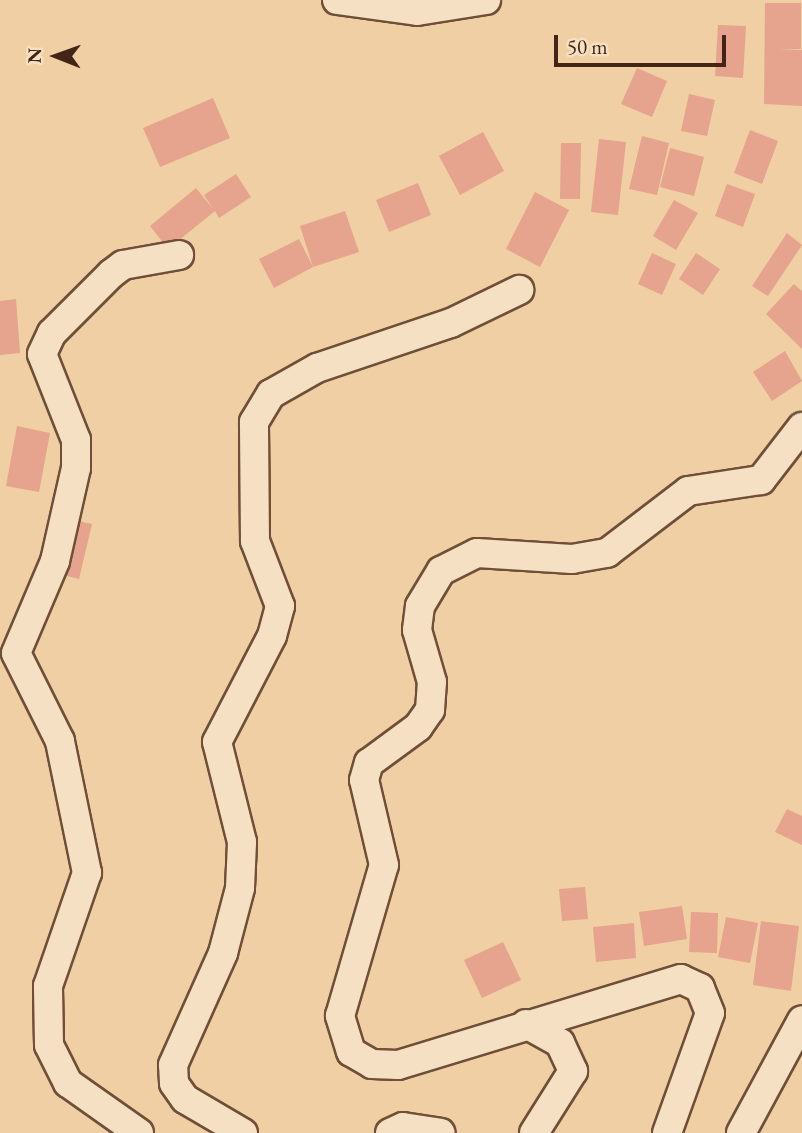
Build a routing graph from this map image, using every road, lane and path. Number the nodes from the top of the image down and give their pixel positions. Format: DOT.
graph roads {
  1 [pos="337,0"];
  2 [pos="486,0"];
  3 [pos="179,255"];
  4 [pos="519,290"];
  5 [pos="802,427"];
  6 [pos="802,1020"];
  7 [pos="526,1024"];
  8 [pos="139,1133"];
  9 [pos="243,1133"];
  10 [pos="390,1133"];
  11 [pos="442,1133"];
  12 [pos="534,1133"];
  13 [pos="667,1133"];
  14 [pos="741,1133"];
  1 -- 2 [label="street"];
  3 -- 8 [label="street"];
  4 -- 9 [label="street"];
  5 -- 7 [label="street"];
  6 -- 14 [label="street"];
  7 -- 12 [label="street"];
  7 -- 13 [label="street"];
  10 -- 11 [label="street"];
}
